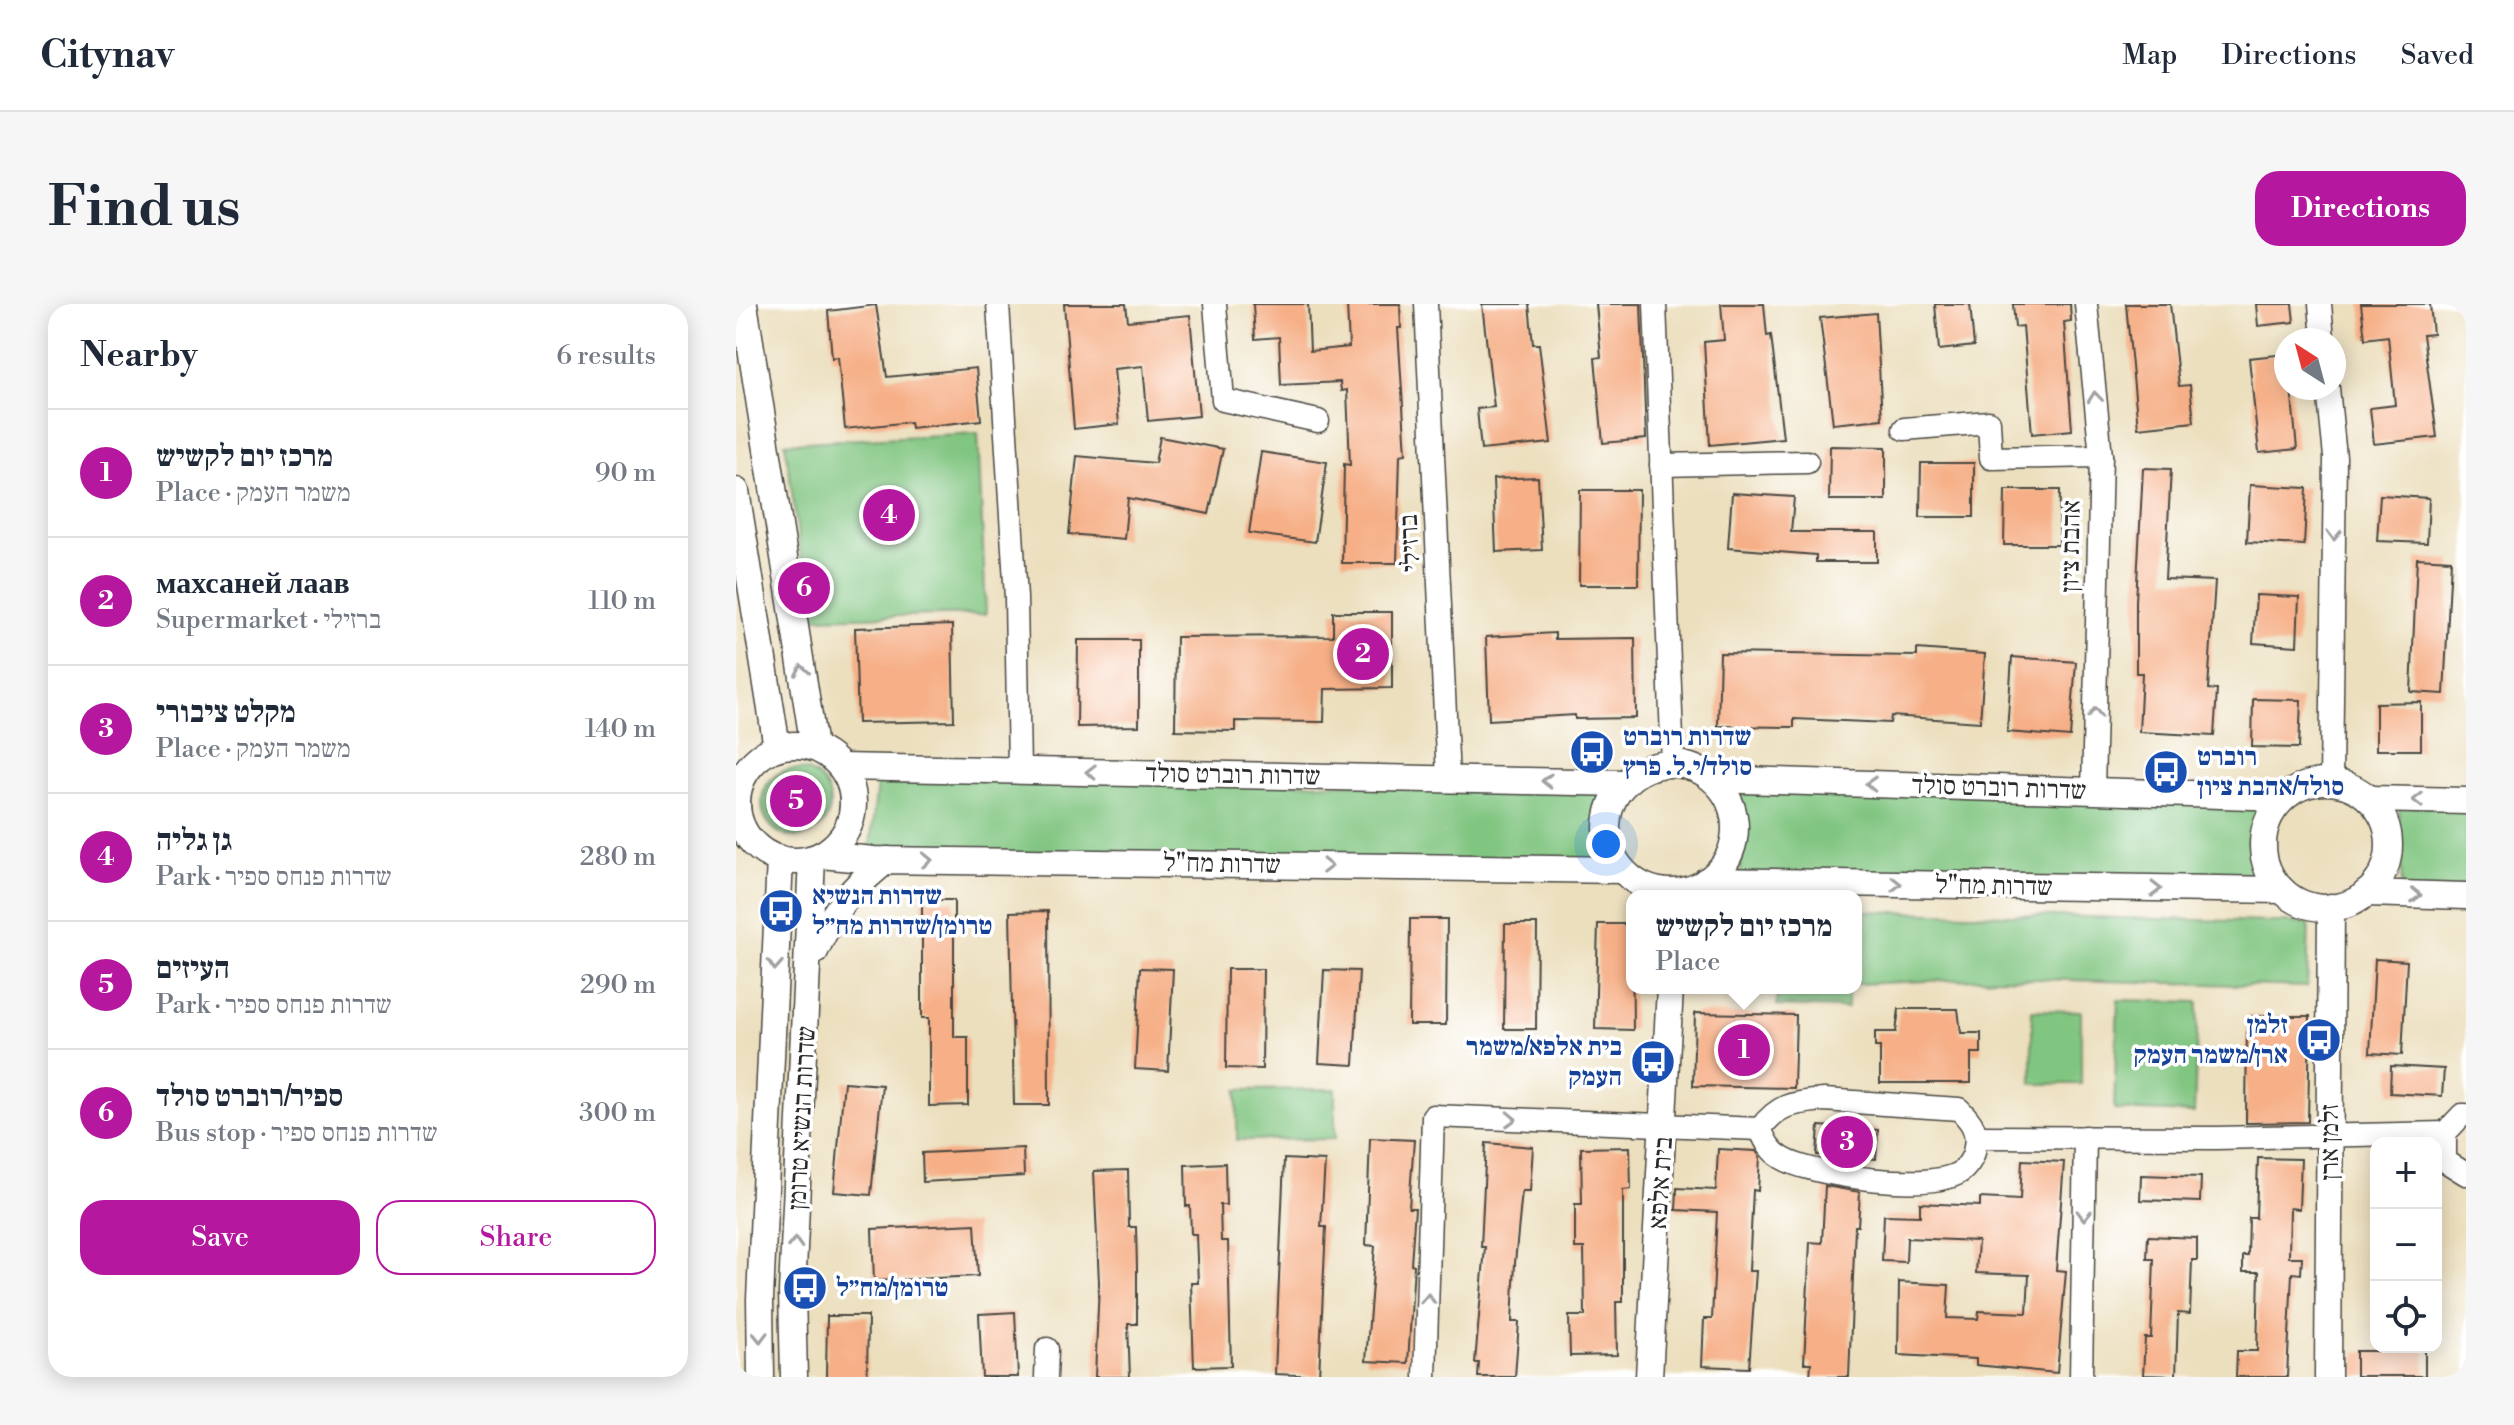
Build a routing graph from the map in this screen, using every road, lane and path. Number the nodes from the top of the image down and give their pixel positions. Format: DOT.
graph roads {
  1 [pos="744,304"];
  2 [pos="998,304"];
  3 [pos="1215,304"];
  4 [pos="1426,304"];
  5 [pos="1655,304"];
  6 [pos="2086,304"];
  7 [pos="2320,304"];
  8 [pos="2322,328"];
  9 [pos="2329,400"];
  10 [pos="1318,421"];
  11 [pos="1904,429"];
  12 [pos="2101,456"];
  13 [pos="1807,462"];
  14 [pos="1661,465"];
  15 [pos="736,491"];
  16 [pos="777,747"];
  17 [pos="814,747"];
  18 [pos="1673,764"];
  19 [pos="841,767"];
  20 [pos="1019,770"];
  21 [pos="1448,779"];
  22 [pos="1713,779"];
  23 [pos="2331,782"];
  24 [pos="1625,783"];
  25 [pos="2093,791"];
  26 [pos="2284,797"];
  27 [pos="2369,799"];
  28 [pos="2466,801"];
  29 [pos="817,857"];
  30 [pos="780,859"];
  31 [pos="887,860"];
  32 [pos="1622,870"];
  33 [pos="1706,881"];
  34 [pos="1654,890"];
  35 [pos="1684,890"];
  36 [pos="2282,890"];
  37 [pos="2366,893"];
  38 [pos="2466,896"];
  39 [pos="2331,907"];
  40 [pos="810,962"];
  41 [pos="1670,994"];
  42 [pos="2466,1115"];
  43 [pos="1665,1124"];
  44 [pos="1760,1129"];
  45 [pos="2445,1133"];
  46 [pos="2330,1135"];
  47 [pos="1977,1137"];
  48 [pos="2085,1137"];
  49 [pos="2466,1174"];
  50 [pos="1047,1349"];
  51 [pos="761,1377"];
  52 [pos="794,1377"];
  53 [pos="1046,1377"];
  54 [pos="1425,1377"];
  55 [pos="1649,1377"];
  56 [pos="2081,1377"];
  57 [pos="2328,1377"];
  17 -- 1 [label="street, one-way"];
  2 -- 20 [label="street"];
  3 -- 10 [label="street"];
  4 -- 21 [label="street, ברזילי"];
  5 -- 14 [label="street"];
  12 -- 6 [label="street, אהבת ציון, one-way"];
  7 -- 8 [label="street"];
  9 -- 23 [label="street, one-way"];
  11 -- 12 [label="street"];
  25 -- 12 [label="street, אהבת ציון, one-way"];
  13 -- 14 [label="street"];
  14 -- 18 [label="street"];
  15 -- 16 [label="street"];
  16 -- 17 [label="street"];
  16 -- 30 [label="street"];
  17 -- 19 [label="street"];
  18 -- 22 [label="street"];
  18 -- 24 [label="street"];
  19 -- 20 [label="street, שדרות רוברט סולד"];
  19 -- 29 [label="street"];
  21 -- 20 [label="street, שדרות רוברט סולד, one-way"];
  24 -- 21 [label="street, שדרות רוברט סולד, one-way"];
  25 -- 22 [label="street, שדרות רוברט סולד, one-way"];
  22 -- 33 [label="street"];
  23 -- 26 [label="street"];
  23 -- 27 [label="street"];
  24 -- 32 [label="street"];
  25 -- 26 [label="street, שדרות רוברט סולד"];
  26 -- 36 [label="street"];
  28 -- 27 [label="street, one-way"];
  27 -- 37 [label="street"];
  29 -- 30 [label="street"];
  29 -- 31 [label="street, שדרות מח\"ל"];
  29 -- 40 [label="street, שדרות הנשיא טרומן"];
  30 -- 51 [label="street, שדרות הנשיא טרומן, one-way"];
  31 -- 32 [label="street, שדרות מח\"ל, one-way"];
  31 -- 40 [label="street"];
  32 -- 34 [label="street"];
  33 -- 35 [label="street"];
  33 -- 36 [label="street, שדרות מח\"ל, one-way"];
  36 -- 39 [label="street"];
  37 -- 38 [label="street, one-way"];
  37 -- 39 [label="street"];
  39 -- 46 [label="street, זלמן ארן"];
  52 -- 40 [label="street, שדרות הנשיא טרומן, one-way"];
  41 -- 43 [label="street, בית אלפא"];
  42 -- 45 [label="street"];
  43 -- 44 [label="street"];
  54 -- 43 [label="street, one-way"];
  43 -- 55 [label="street, בית אלפא"];
  44 -- 47 [label="street"];
  44 -- 47 [label="street"];
  45 -- 46 [label="street"];
  45 -- 49 [label="street"];
  46 -- 48 [label="street"];
  46 -- 57 [label="street, זלמן ארן"];
  47 -- 48 [label="street"];
  48 -- 56 [label="street, one-way"];
  50 -- 53 [label="street"];
}
